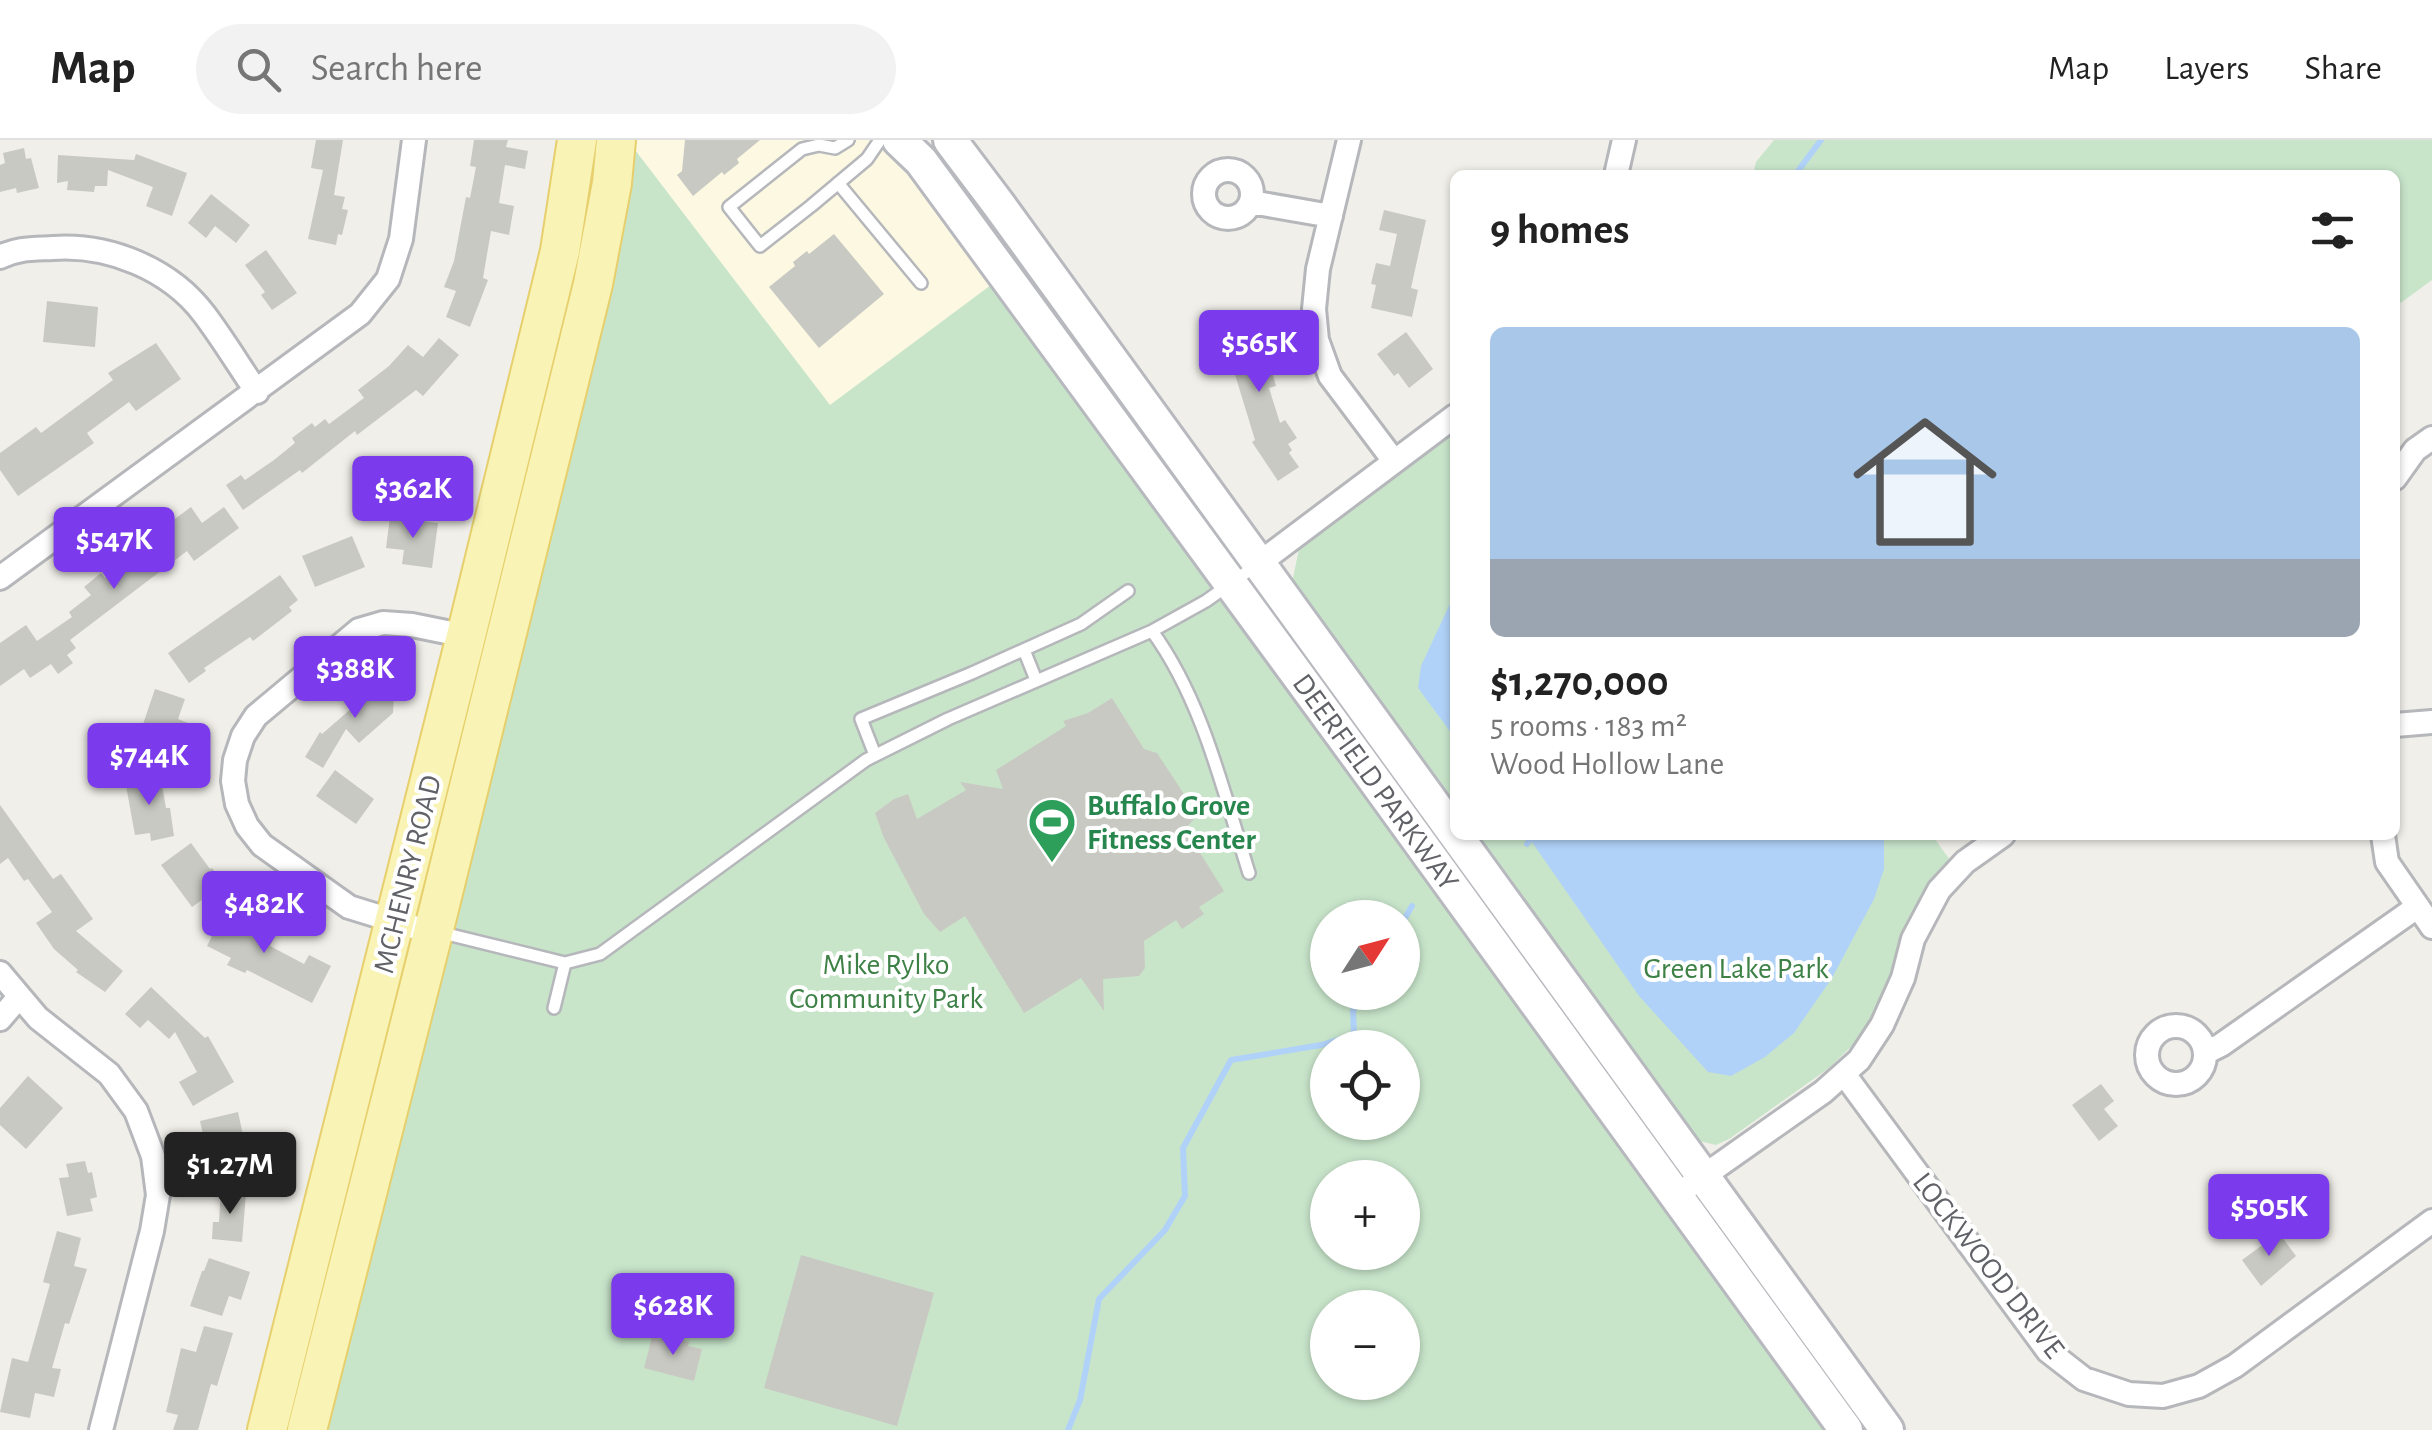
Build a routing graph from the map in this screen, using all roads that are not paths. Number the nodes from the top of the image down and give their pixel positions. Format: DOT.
graph roads {
  1 [pos="414,140"];
  2 [pos="577,140"];
  3 [pos="616,140"];
  4 [pos="848,140"];
  5 [pos="880,140"];
  6 [pos="899,140"];
  7 [pos="950,140"];
  8 [pos="1349,140"];
  9 [pos="1624,140"];
  10 [pos="1617,170"];
  11 [pos="838,184"];
  12 [pos="1251,202"];
  13 [pos="1331,216"];
  14 [pos="0,257"];
  15 [pos="921,283"];
  16 [pos="257,392"];
  17 [pos="1450,420"];
  18 [pos="2432,438"];
  19 [pos="1394,461"];
  20 [pos="2400,471"];
  21 [pos="1258,564"];
  22 [pos="0,578"];
  23 [pos="1230,583"];
  24 [pos="1128,592"];
  25 [pos="1152,631"];
  26 [pos="466,636"];
  27 [pos="1024,650"];
  28 [pos="1036,680"];
  29 [pos="2432,722"];
  30 [pos="2400,725"];
  31 [pos="875,755"];
  32 [pos="1450,827"];
  33 [pos="1459,840"];
  34 [pos="1996,840"];
  35 [pos="2384,840"];
  36 [pos="1248,874"];
  37 [pos="2418,907"];
  38 [pos="394,922"];
  39 [pos="2432,927"];
  40 [pos="433,933"];
  41 [pos="565,964"];
  42 [pos="0,973"];
  43 [pos="19,996"];
  44 [pos="554,1008"];
  45 [pos="0,1020"];
  46 [pos="2205,1053"];
  47 [pos="1844,1074"];
  48 [pos="1704,1176"];
  49 [pos="1676,1196"];
  50 [pos="2432,1221"];
  51 [pos="101,1430"];
  52 [pos="267,1430"];
  53 [pos="306,1430"];
  54 [pos="1846,1430"];
  55 [pos="1887,1430"];
  1 -- 16 [label="street"];
  2 -- 26 [label="main road, MCHENRY ROAD"];
  3 -- 40 [label="main road, MCHENRY ROAD"];
  4 -- 11 [label="lane"];
  5 -- 11 [label="lane"];
  6 -- 23 [label="main road, DEERFIELD PARKWAY"];
  7 -- 21 [label="main road, DEERFIELD PARKWAY"];
  8 -- 13 [label="street"];
  9 -- 10 [label="street"];
  11 -- 15 [label="lane"];
  12 -- 13 [label="street"];
  13 -- 19 [label="street"];
  14 -- 16 [label="street"];
  16 -- 22 [label="street"];
  17 -- 19 [label="street"];
  18 -- 20 [label="street"];
  19 -- 21 [label="street"];
  21 -- 23 [label="lane"];
  21 -- 32 [label="main road, DEERFIELD PARKWAY"];
  23 -- 25 [label="lane"];
  23 -- 49 [label="main road, DEERFIELD PARKWAY"];
  24 -- 27 [label="lane"];
  25 -- 28 [label="lane"];
  25 -- 36 [label="lane"];
  26 -- 38 [label="main road, MCHENRY ROAD"];
  26 -- 38 [label="street"];
  27 -- 28 [label="lane"];
  27 -- 31 [label="lane"];
  28 -- 31 [label="lane"];
  29 -- 30 [label="street"];
  31 -- 41 [label="lane"];
  33 -- 48 [label="main road, DEERFIELD PARKWAY"];
  34 -- 47 [label="street"];
  35 -- 37 [label="street"];
  37 -- 39 [label="street"];
  37 -- 46 [label="street"];
  38 -- 40 [label="street"];
  38 -- 52 [label="main road, MCHENRY ROAD"];
  40 -- 41 [label="lane"];
  40 -- 53 [label="main road, MCHENRY ROAD"];
  41 -- 44 [label="lane"];
  42 -- 43 [label="street"];
  43 -- 45 [label="street"];
  43 -- 51 [label="street"];
  47 -- 48 [label="street"];
  47 -- 50 [label="street, LOCKWOOD DRIVE"];
  48 -- 49 [label="street"];
  48 -- 55 [label="main road, DEERFIELD PARKWAY"];
  49 -- 54 [label="main road, DEERFIELD PARKWAY"];
}
